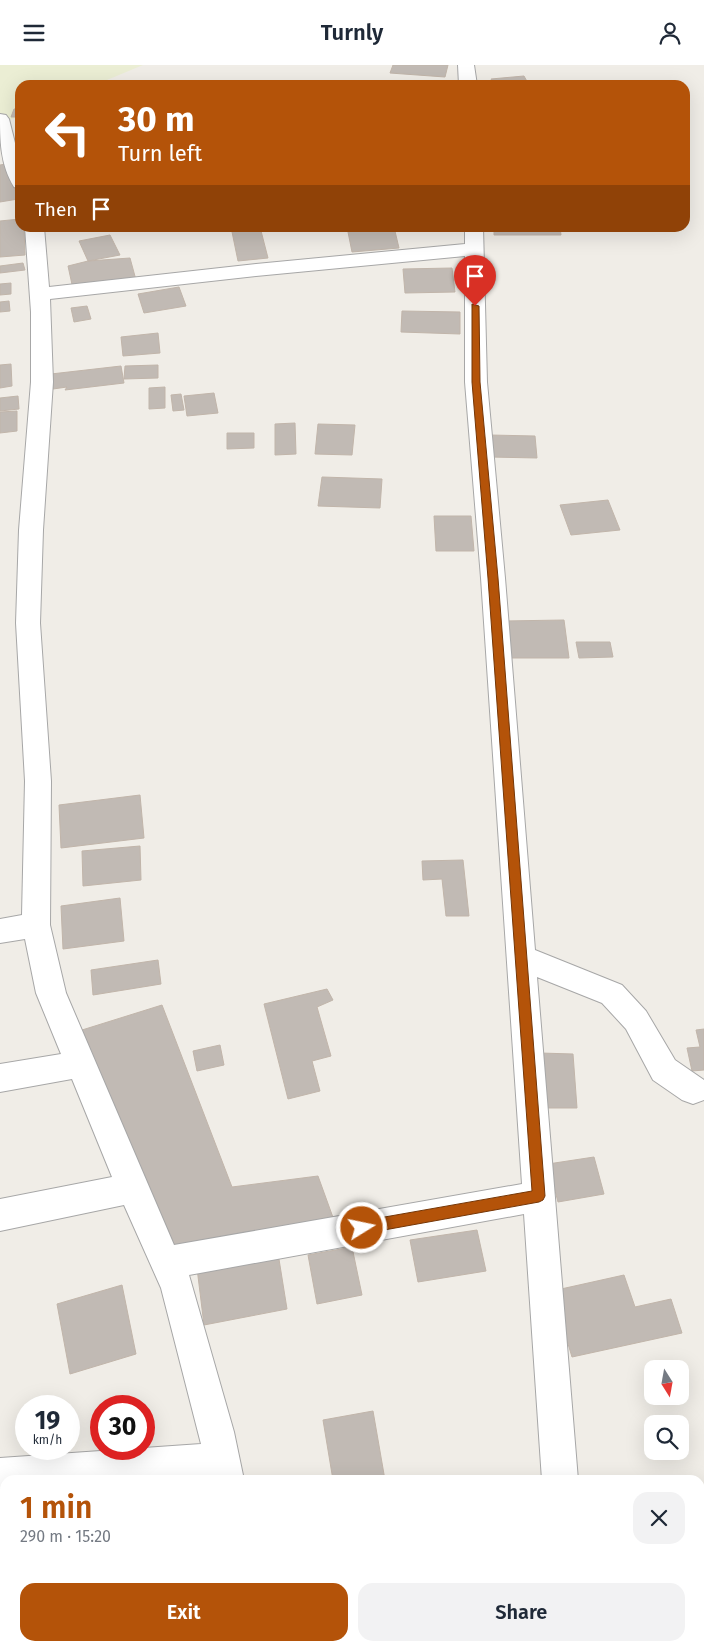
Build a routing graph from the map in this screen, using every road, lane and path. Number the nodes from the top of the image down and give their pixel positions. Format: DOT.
graph roads {
  1 [pos="466,65"];
  2 [pos="468,80"];
  3 [pos="0,119"];
  4 [pos="15,173"];
  5 [pos="35,232"];
  6 [pos="474,238"];
  7 [pos="40,294"];
  8 [pos="36,925"];
  9 [pos="0,931"];
  10 [pos="521,957"];
  11 [pos="80,1064"];
  12 [pos="0,1078"];
  13 [pos="693,1090"];
  14 [pos="133,1188"];
  15 [pos="539,1196"];
  16 [pos="0,1215"];
  17 [pos="165,1263"];
  18 [pos="224,1470"];
  19 [pos="37,1475"];
  20 [pos="560,1475"];
  1 -- 2 [label="street"];
  3 -- 4 [label="street"];
  5 -- 7 [label="street"];
  6 -- 7 [label="street"];
  6 -- 10 [label="street"];
  7 -- 8 [label="street"];
  8 -- 9 [label="street"];
  8 -- 11 [label="street"];
  10 -- 13 [label="street"];
  10 -- 15 [label="street"];
  11 -- 12 [label="street"];
  11 -- 14 [label="street"];
  14 -- 16 [label="street"];
  14 -- 17 [label="street"];
  15 -- 17 [label="street"];
  15 -- 20 [label="street"];
  17 -- 18 [label="street"];
  18 -- 19 [label="street"];
}
